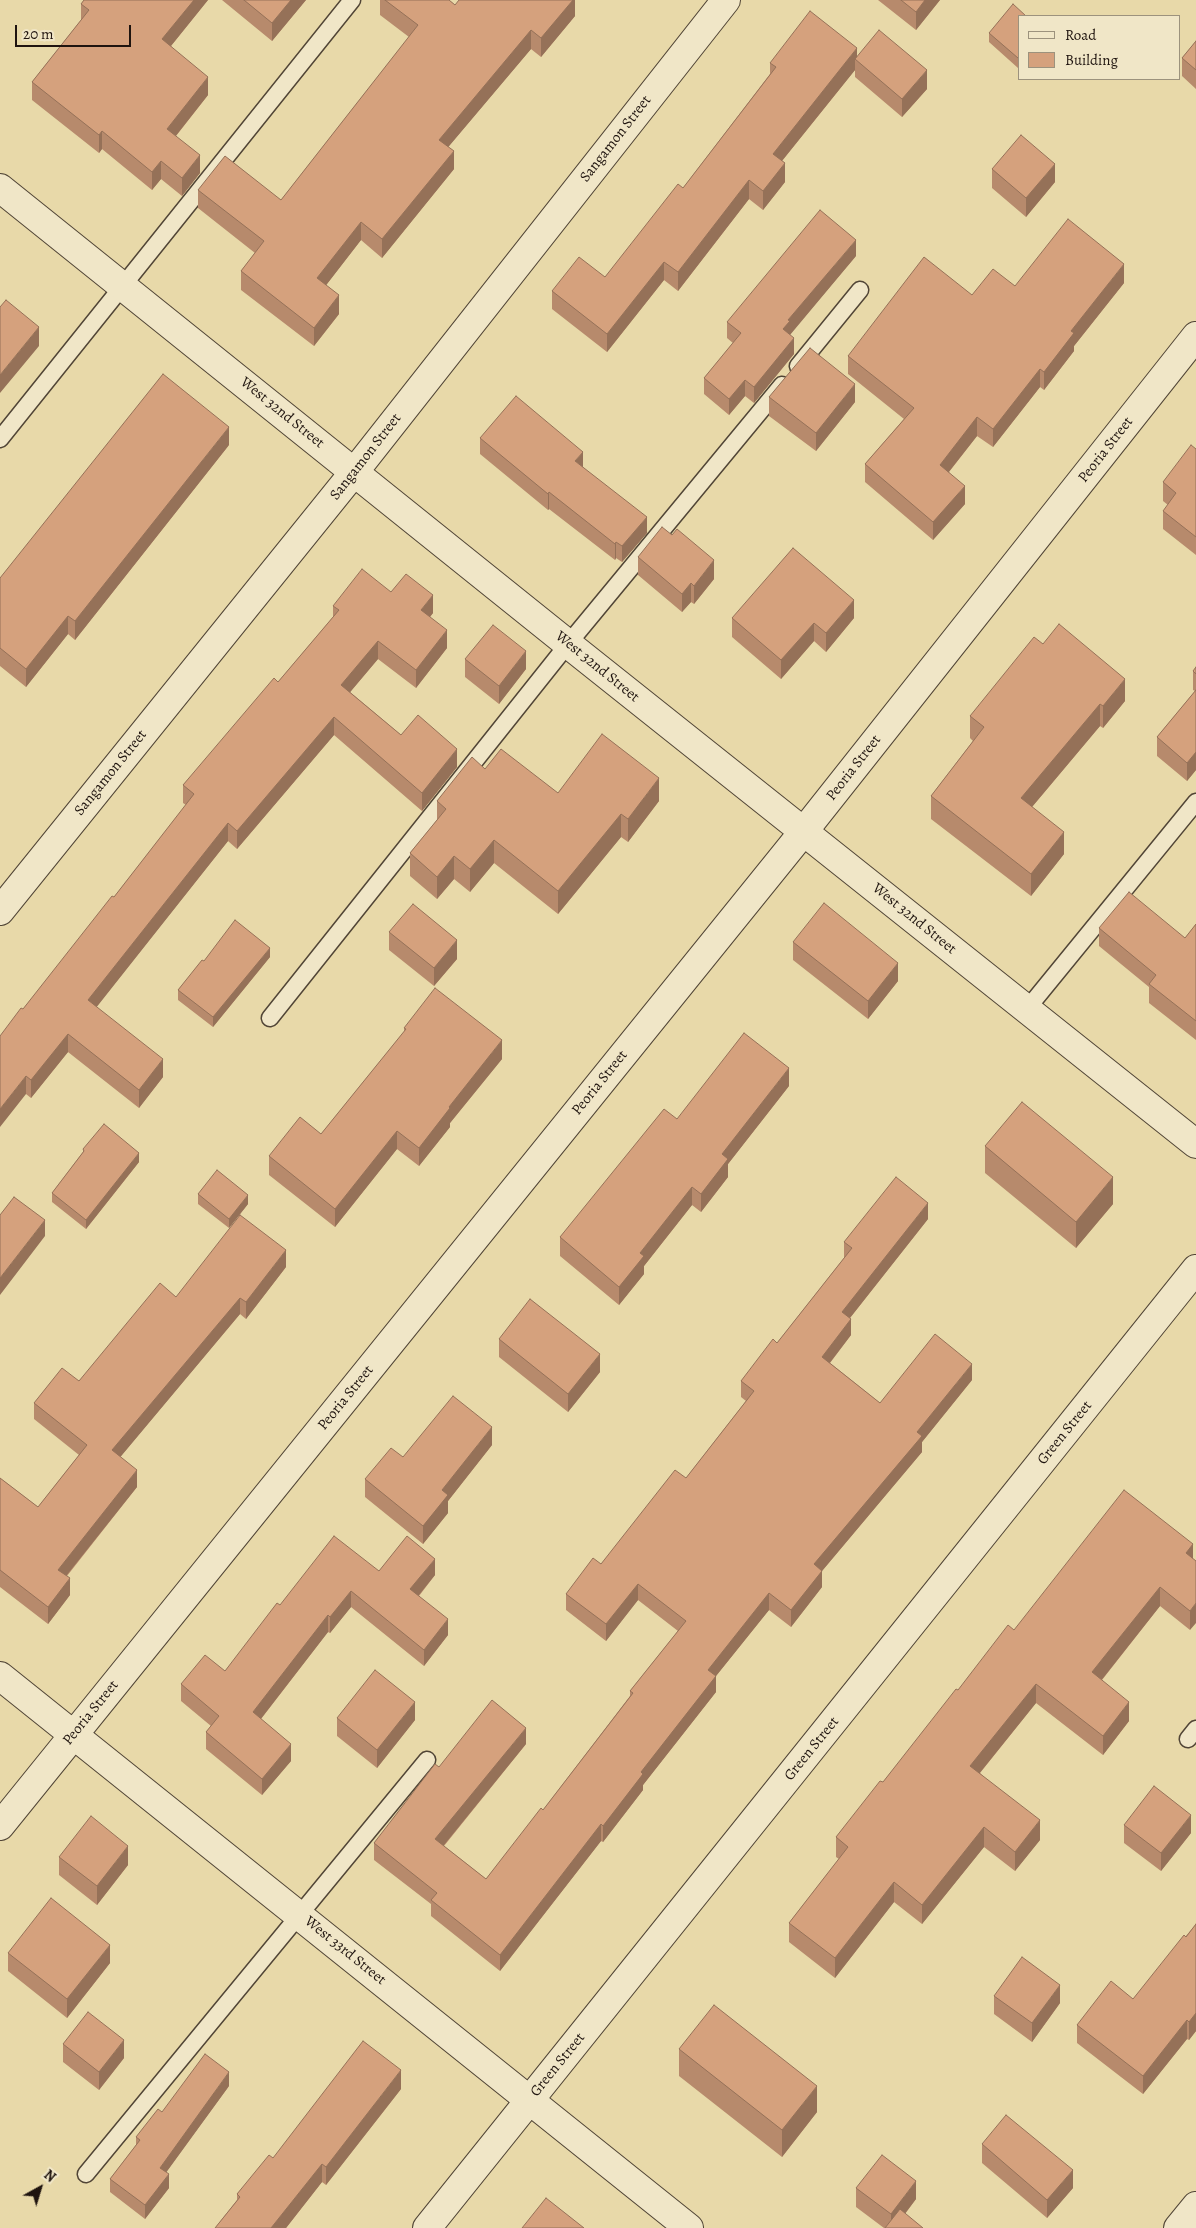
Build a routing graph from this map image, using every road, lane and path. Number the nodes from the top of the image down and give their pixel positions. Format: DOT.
graph roads {
  1 [pos="352,0"];
  2 [pos="726,0"];
  3 [pos="0,188"];
  4 [pos="124,287"];
  5 [pos="860,290"];
  6 [pos="1196,336"];
  7 [pos="0,439"];
  8 [pos="355,472"];
  9 [pos="568,644"];
  10 [pos="1196,802"];
  11 [pos="804,831"];
  12 [pos="0,910"];
  13 [pos="1027,1009"];
  14 [pos="270,1018"];
  15 [pos="1196,1144"];
  16 [pos="1196,1269"];
  17 [pos="0,1676"];
  18 [pos="74,1735"];
  19 [pos="427,1760"];
  20 [pos="0,1826"];
  21 [pos="300,1916"];
  22 [pos="530,2100"];
  23 [pos="86,2174"];
  24 [pos="1196,2206"];
  25 [pos="427,2228"];
  26 [pos="689,2228"];
  27 [pos="1178,2228"];
  1 -- 4 [label="lane"];
  2 -- 8 [label="street, Sangamon Street"];
  3 -- 4 [label="street, West 32nd Street"];
  4 -- 7 [label="lane"];
  4 -- 8 [label="street, West 32nd Street"];
  5 -- 9 [label="lane"];
  6 -- 11 [label="street, Peoria Street"];
  8 -- 9 [label="street, West 32nd Street"];
  8 -- 12 [label="street, Sangamon Street"];
  9 -- 11 [label="street, West 32nd Street"];
  9 -- 14 [label="lane"];
  10 -- 13 [label="lane"];
  11 -- 13 [label="street, West 32nd Street"];
  11 -- 18 [label="street, Peoria Street"];
  13 -- 15 [label="street, West 32nd Street"];
  16 -- 22 [label="street, Green Street"];
  17 -- 18 [label="street, West 33rd Street"];
  18 -- 20 [label="street, Peoria Street"];
  18 -- 21 [label="street, West 33rd Street"];
  19 -- 21 [label="lane"];
  21 -- 22 [label="street, West 33rd Street"];
  21 -- 23 [label="lane"];
  22 -- 25 [label="street, Green Street"];
  22 -- 26 [label="street, West 33rd Street"];
  24 -- 27 [label="street"];
}
